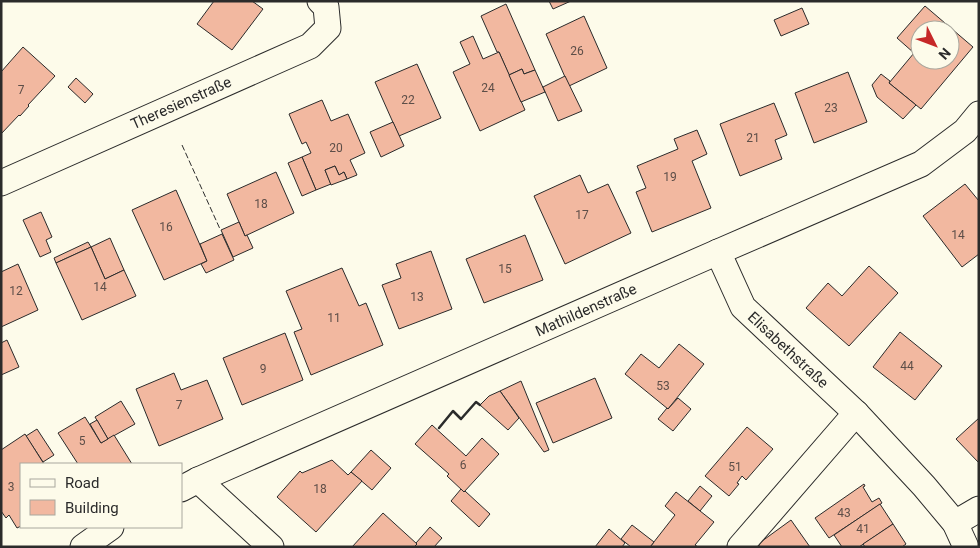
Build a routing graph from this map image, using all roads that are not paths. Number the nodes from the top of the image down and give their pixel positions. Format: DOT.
graph roads {
  1 [pos="320,1"];
  2 [pos="979,114"];
  3 [pos="1,183"];
  4 [pos="718,252"];
  5 [pos="856,413"];
  6 [pos="190,484"];
  7 [pos="979,509"];
  8 [pos="955,523"];
  9 [pos="110,528"];
  10 [pos="83,547"];
  11 [pos="271,547"];
  12 [pos="740,547"];
  13 [pos="966,547"];
  1 -- 3 [label="street, Theresienstraße"];
  2 -- 4 [label="street, Mathildenstraße"];
  4 -- 5 [label="street, Elisabethstraße"];
  4 -- 6 [label="street, Mathildenstraße"];
  5 -- 8 [label="street, Elisabethstraße"];
  5 -- 12 [label="street"];
  6 -- 11 [label="street"];
  7 -- 8 [label="street"];
  8 -- 13 [label="street, Elisabethstraße"];
  9 -- 10 [label="street"];
}
